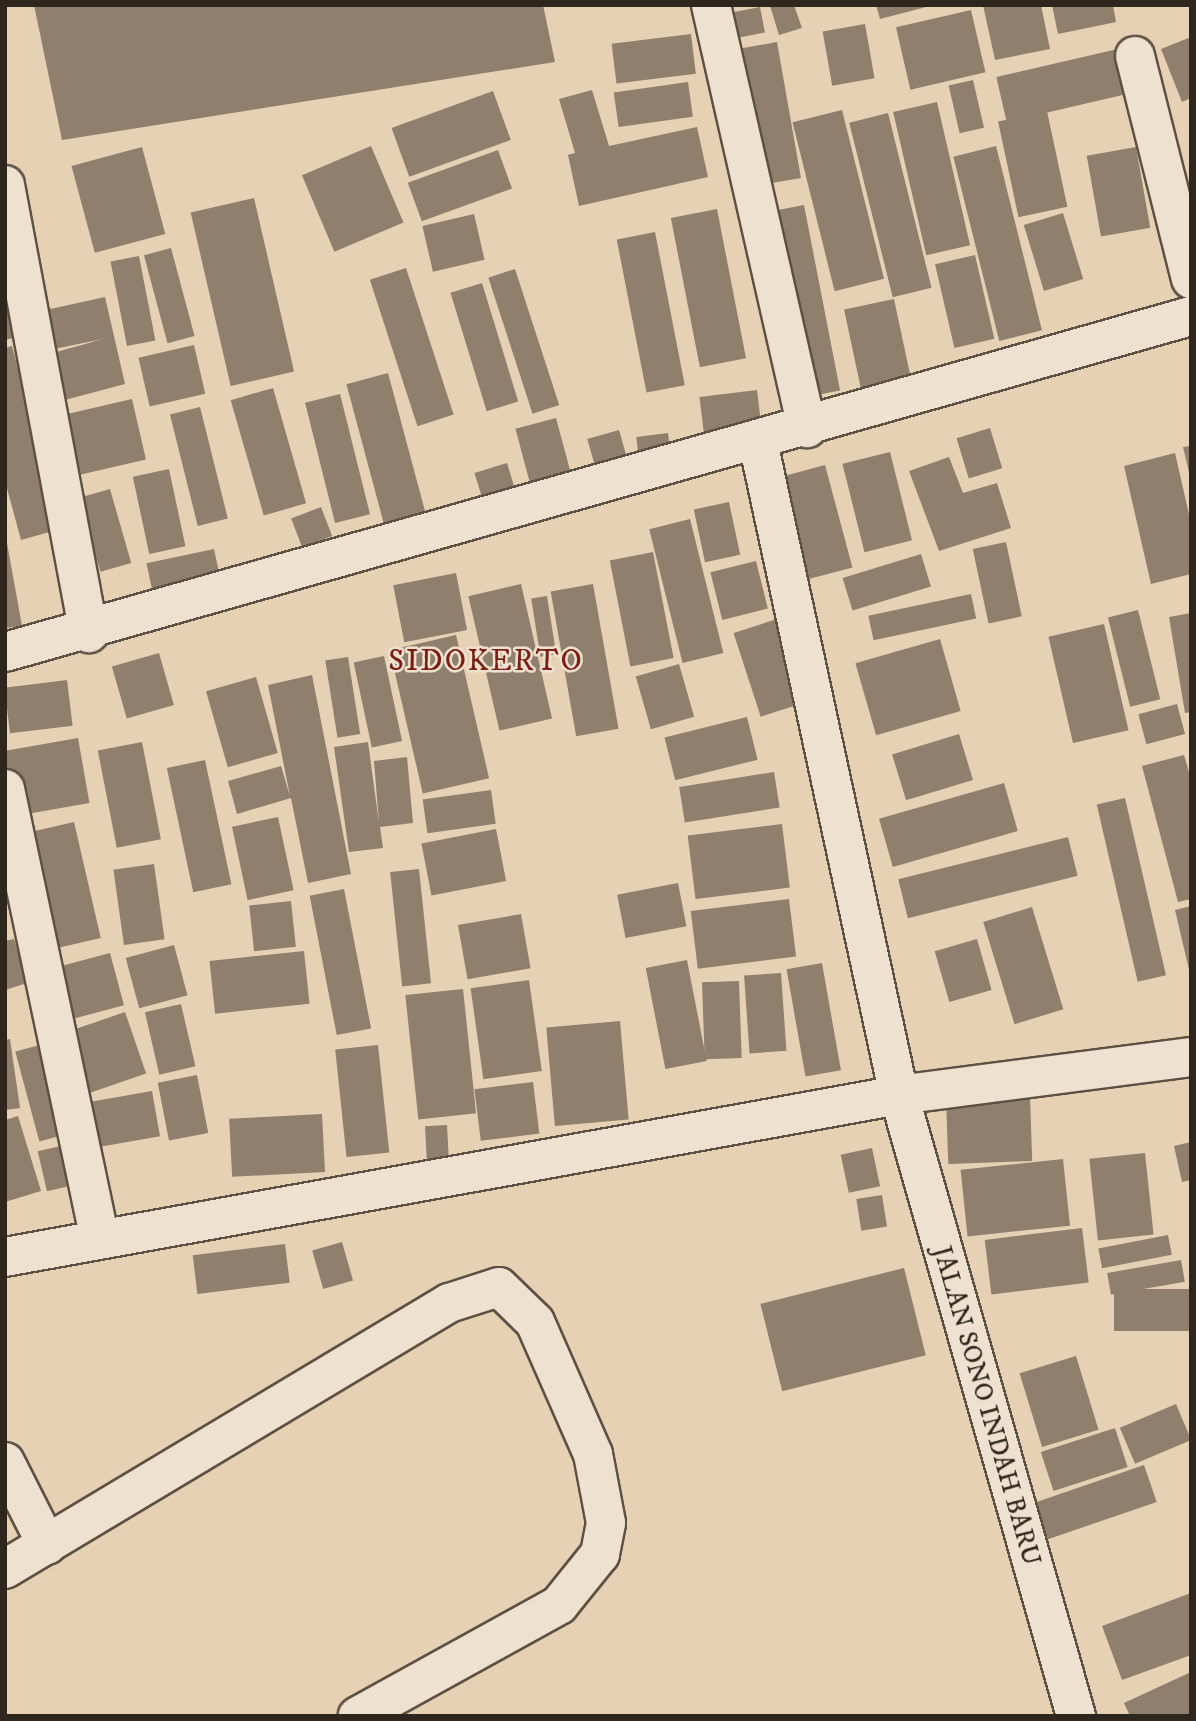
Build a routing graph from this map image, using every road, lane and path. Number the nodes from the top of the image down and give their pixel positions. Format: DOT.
graph roads {
  1 [pos="711,5"];
  2 [pos="1135,56"];
  3 [pos="5,185"];
  4 [pos="1191,279"];
  5 [pos="1191,316"];
  6 [pos="807,428"];
  7 [pos="758,442"];
  8 [pos="89,633"];
  9 [pos="5,652"];
  10 [pos="5,789"];
  11 [pos="1191,1056"];
  12 [pos="899,1095"];
  13 [pos="100,1238"];
  14 [pos="5,1257"];
  15 [pos="5,1462"];
  16 [pos="47,1545"];
  17 [pos="5,1569"];
  18 [pos="358,1716"];
  19 [pos="1076,1716"];
  1 -- 6 [label="street"];
  2 -- 4 [label="street"];
  3 -- 8 [label="street"];
  5 -- 6 [label="street"];
  6 -- 7 [label="street"];
  7 -- 8 [label="street"];
  7 -- 12 [label="street, JALAN SONO INDAH BARU"];
  8 -- 9 [label="street"];
  10 -- 13 [label="street"];
  11 -- 12 [label="street"];
  12 -- 13 [label="street"];
  12 -- 19 [label="street, JALAN SONO INDAH BARU"];
  13 -- 14 [label="street"];
  15 -- 16 [label="street"];
  16 -- 17 [label="street"];
  16 -- 18 [label="street"];
}
